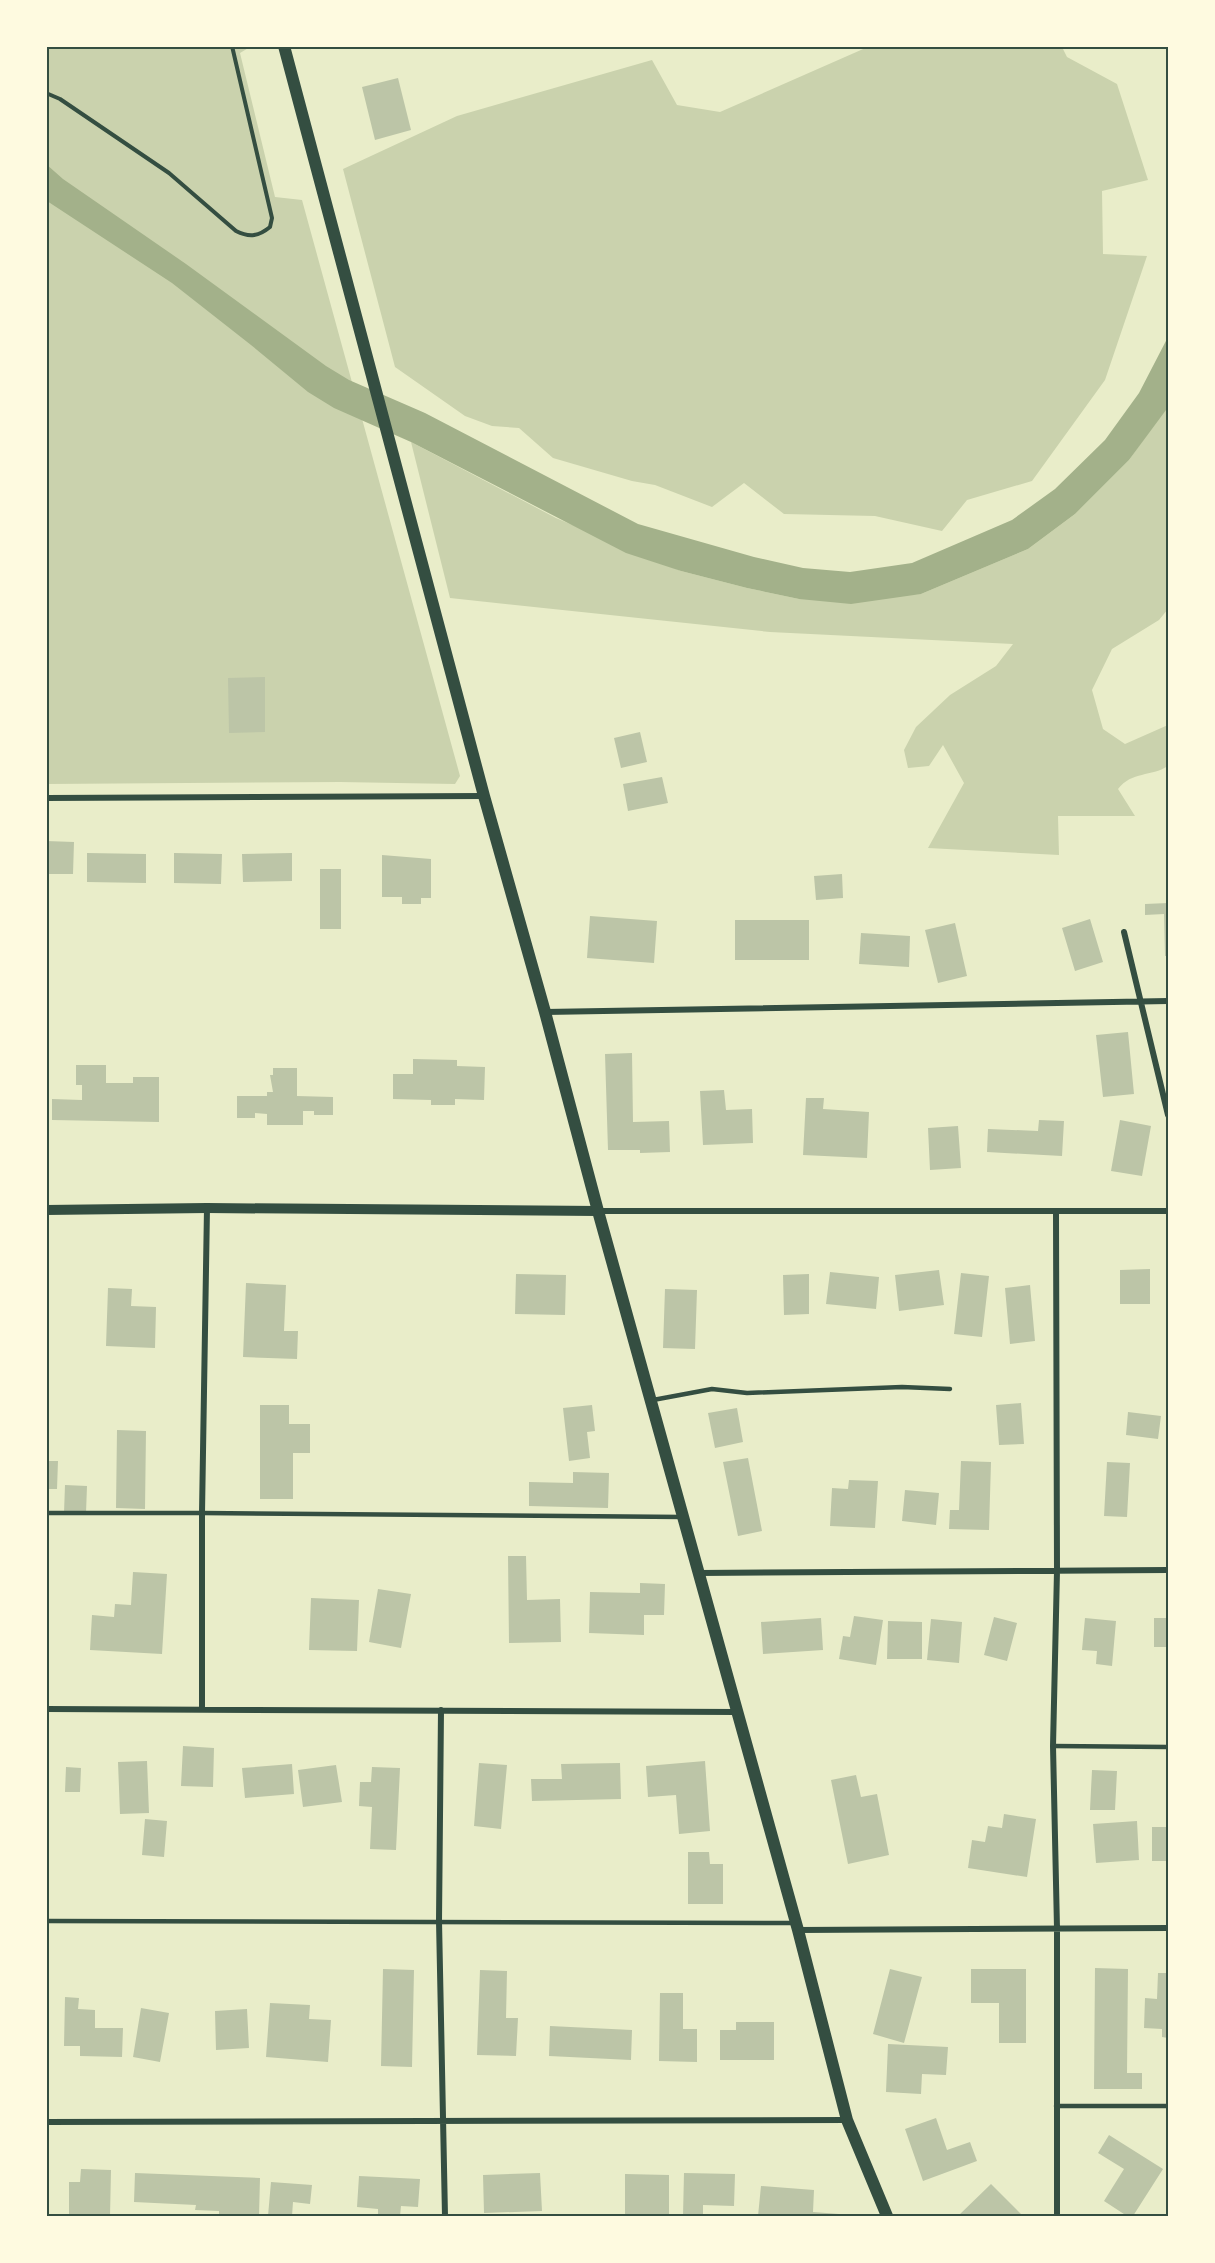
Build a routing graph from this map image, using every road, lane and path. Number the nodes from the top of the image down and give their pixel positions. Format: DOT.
graph roads {
  1 [pos="232,46"];
  2 [pos="284,46"];
  3 [pos="46,93"];
  4 [pos="484,796"];
  5 [pos="46,798"];
  6 [pos="1124,932"];
  7 [pos="1142,1001"];
  8 [pos="1168,1001"];
  9 [pos="545,1012"];
  10 [pos="1168,1115"];
  11 [pos="207,1208"];
  12 [pos="46,1210"];
  13 [pos="598,1211"];
  14 [pos="1168,1211"];
  15 [pos="1056,1213"];
  16 [pos="951,1389"];
  17 [pos="650,1400"];
  18 [pos="202,1513"];
  19 [pos="46,1514"];
  20 [pos="683,1517"];
  21 [pos="1168,1570"];
  22 [pos="1057,1571"];
  23 [pos="699,1573"];
  24 [pos="46,1709"];
  25 [pos="202,1709"];
  26 [pos="441,1710"];
  27 [pos="737,1712"];
  28 [pos="1053,1746"];
  29 [pos="1168,1747"];
  30 [pos="46,1920"];
  31 [pos="439,1921"];
  32 [pos="797,1926"];
  33 [pos="1057,1928"];
  34 [pos="1168,1928"];
  35 [pos="1056,2106"];
  36 [pos="1168,2106"];
  37 [pos="847,2120"];
  38 [pos="46,2122"];
  39 [pos="444,2122"];
  40 [pos="445,2217"];
  41 [pos="887,2217"];
  42 [pos="1057,2217"];
  1 -- 3 [label="path"];
  2 -- 4 [label="main road"];
  4 -- 5 [label="street"];
  4 -- 9 [label="main road"];
  6 -- 7 [label="street"];
  7 -- 8 [label="street"];
  7 -- 9 [label="street"];
  7 -- 10 [label="street"];
  9 -- 13 [label="main road"];
  11 -- 12 [label="street"];
  11 -- 13 [label="street"];
  11 -- 18 [label="street"];
  13 -- 15 [label="street"];
  13 -- 17 [label="main road"];
  14 -- 15 [label="street"];
  15 -- 22 [label="street"];
  16 -- 17 [label="lane"];
  17 -- 20 [label="main road"];
  18 -- 19 [label="lane"];
  18 -- 20 [label="lane"];
  18 -- 25 [label="street"];
  20 -- 23 [label="main road"];
  21 -- 22 [label="street"];
  22 -- 23 [label="street"];
  22 -- 28 [label="street"];
  23 -- 27 [label="main road"];
  24 -- 25 [label="street"];
  25 -- 26 [label="street"];
  26 -- 27 [label="street"];
  26 -- 31 [label="street"];
  27 -- 32 [label="main road"];
  28 -- 29 [label="lane"];
  28 -- 33 [label="street"];
  30 -- 31 [label="lane"];
  31 -- 32 [label="lane"];
  31 -- 39 [label="street"];
  32 -- 33 [label="street"];
  32 -- 37 [label="main road"];
  33 -- 34 [label="street"];
  33 -- 35 [label="street"];
  35 -- 36 [label="lane"];
  35 -- 42 [label="street"];
  37 -- 39 [label="street"];
  37 -- 41 [label="main road"];
  38 -- 39 [label="street"];
  39 -- 40 [label="street"];
}
